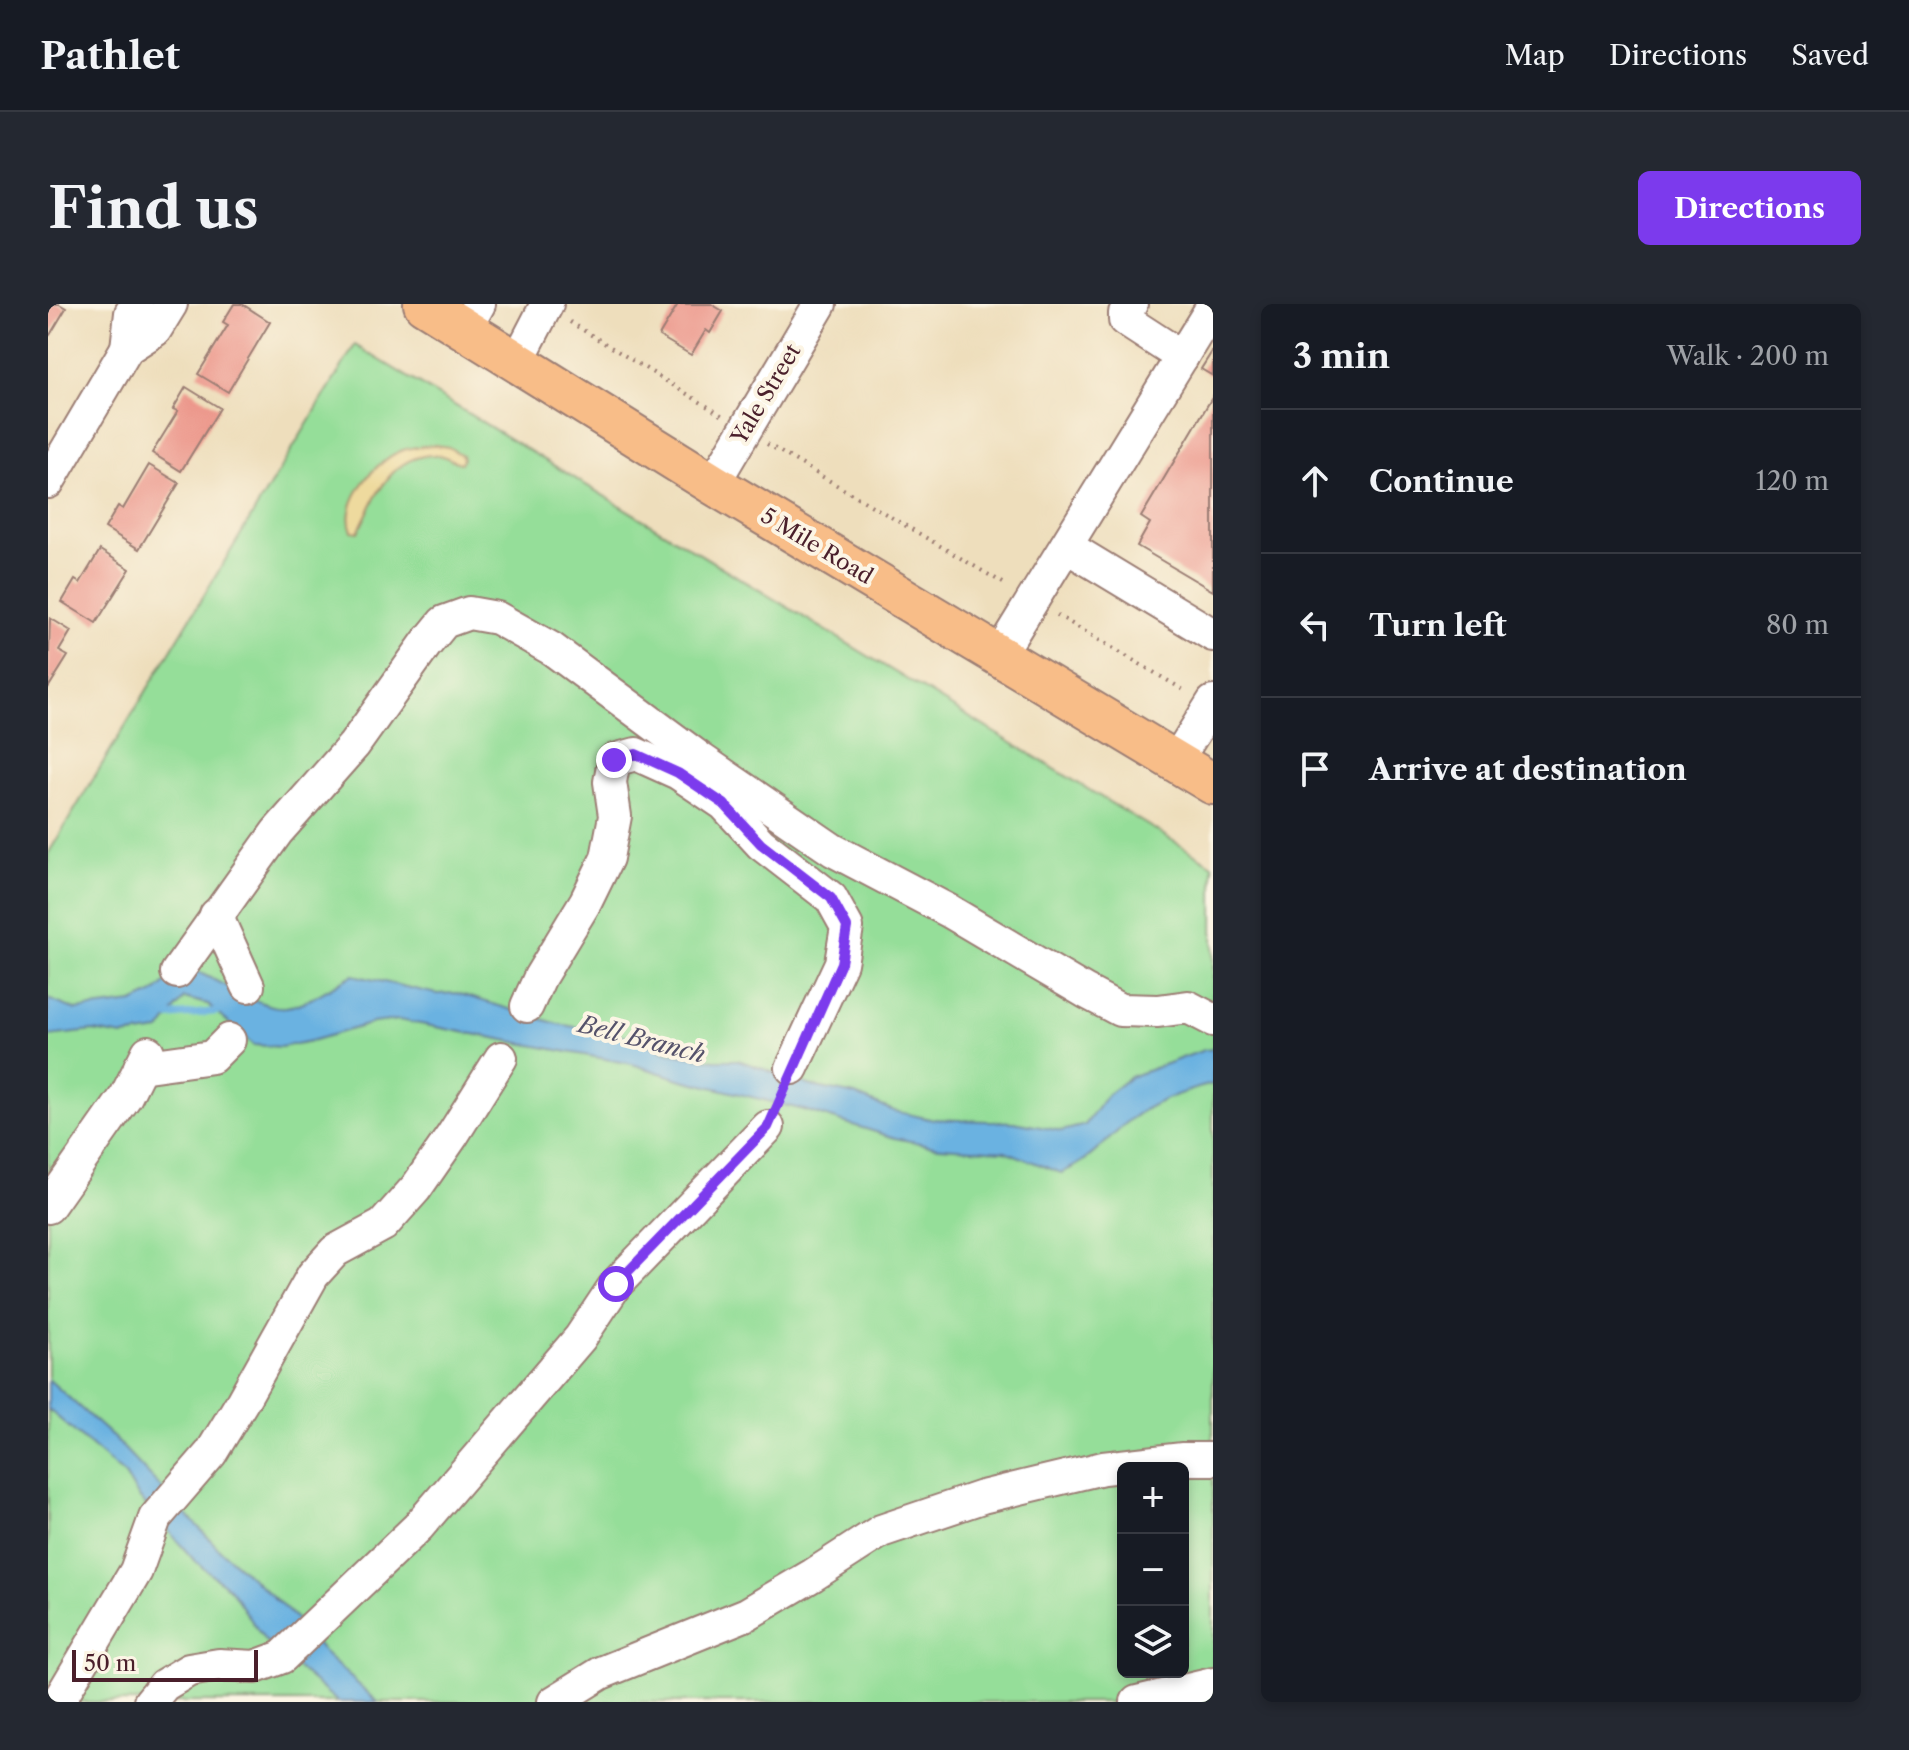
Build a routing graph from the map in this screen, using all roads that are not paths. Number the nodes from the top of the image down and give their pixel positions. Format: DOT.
graph roads {
  1 [pos="136,304"];
  2 [pos="171,304"];
  3 [pos="424,304"];
  4 [pos="820,304"];
  5 [pos="1131,304"];
  6 [pos="546,305"];
  7 [pos="1213,306"];
  8 [pos="472,317"];
  9 [pos="127,348"];
  10 [pos="1182,357"];
  11 [pos="517,362"];
  12 [pos="48,482"];
  13 [pos="713,484"];
  14 [pos="1066,546"];
  15 [pos="1213,635"];
  16 [pos="999,655"];
  17 [pos="1212,704"];
  18 [pos="1176,761"];
  19 [pos="1213,784"];
  20 [pos="216,915"];
  21 [pos="177,972"];
  22 [pos="248,986"];
  23 [pos="527,1006"];
  24 [pos="1213,1020"];
  25 [pos="229,1040"];
  26 [pos="501,1058"];
  27 [pos="792,1068"];
  28 [pos="768,1127"];
  29 [pos="48,1207"];
  30 [pos="1213,1459"];
  31 [pos="1213,1684"];
  32 [pos="58,1702"];
  33 [pos="150,1702"];
  34 [pos="554,1702"];
  35 [pos="1137,1702"];
  1 -- 9 [label="street"];
  2 -- 9 [label="street"];
  3 -- 8 [label="main road, 5 Mile Road"];
  4 -- 13 [label="street, Yale Street"];
  5 -- 10 [label="street"];
  6 -- 11 [label="street"];
  7 -- 10 [label="street"];
  8 -- 11 [label="main road, 5 Mile Road"];
  9 -- 12 [label="street"];
  10 -- 14 [label="street"];
  11 -- 13 [label="main road, 5 Mile Road"];
  13 -- 16 [label="main road, 5 Mile Road"];
  14 -- 15 [label="street"];
  14 -- 16 [label="street"];
  16 -- 18 [label="main road, 5 Mile Road"];
  17 -- 18 [label="street"];
  18 -- 19 [label="main road, 5 Mile Road"];
  20 -- 21 [label="street"];
  20 -- 22 [label="street"];
  20 -- 24 [label="street"];
  23 -- 27 [label="street"];
  25 -- 29 [label="street"];
  26 -- 32 [label="street"];
  28 -- 33 [label="street"];
  30 -- 34 [label="street"];
  31 -- 35 [label="street"];
}
